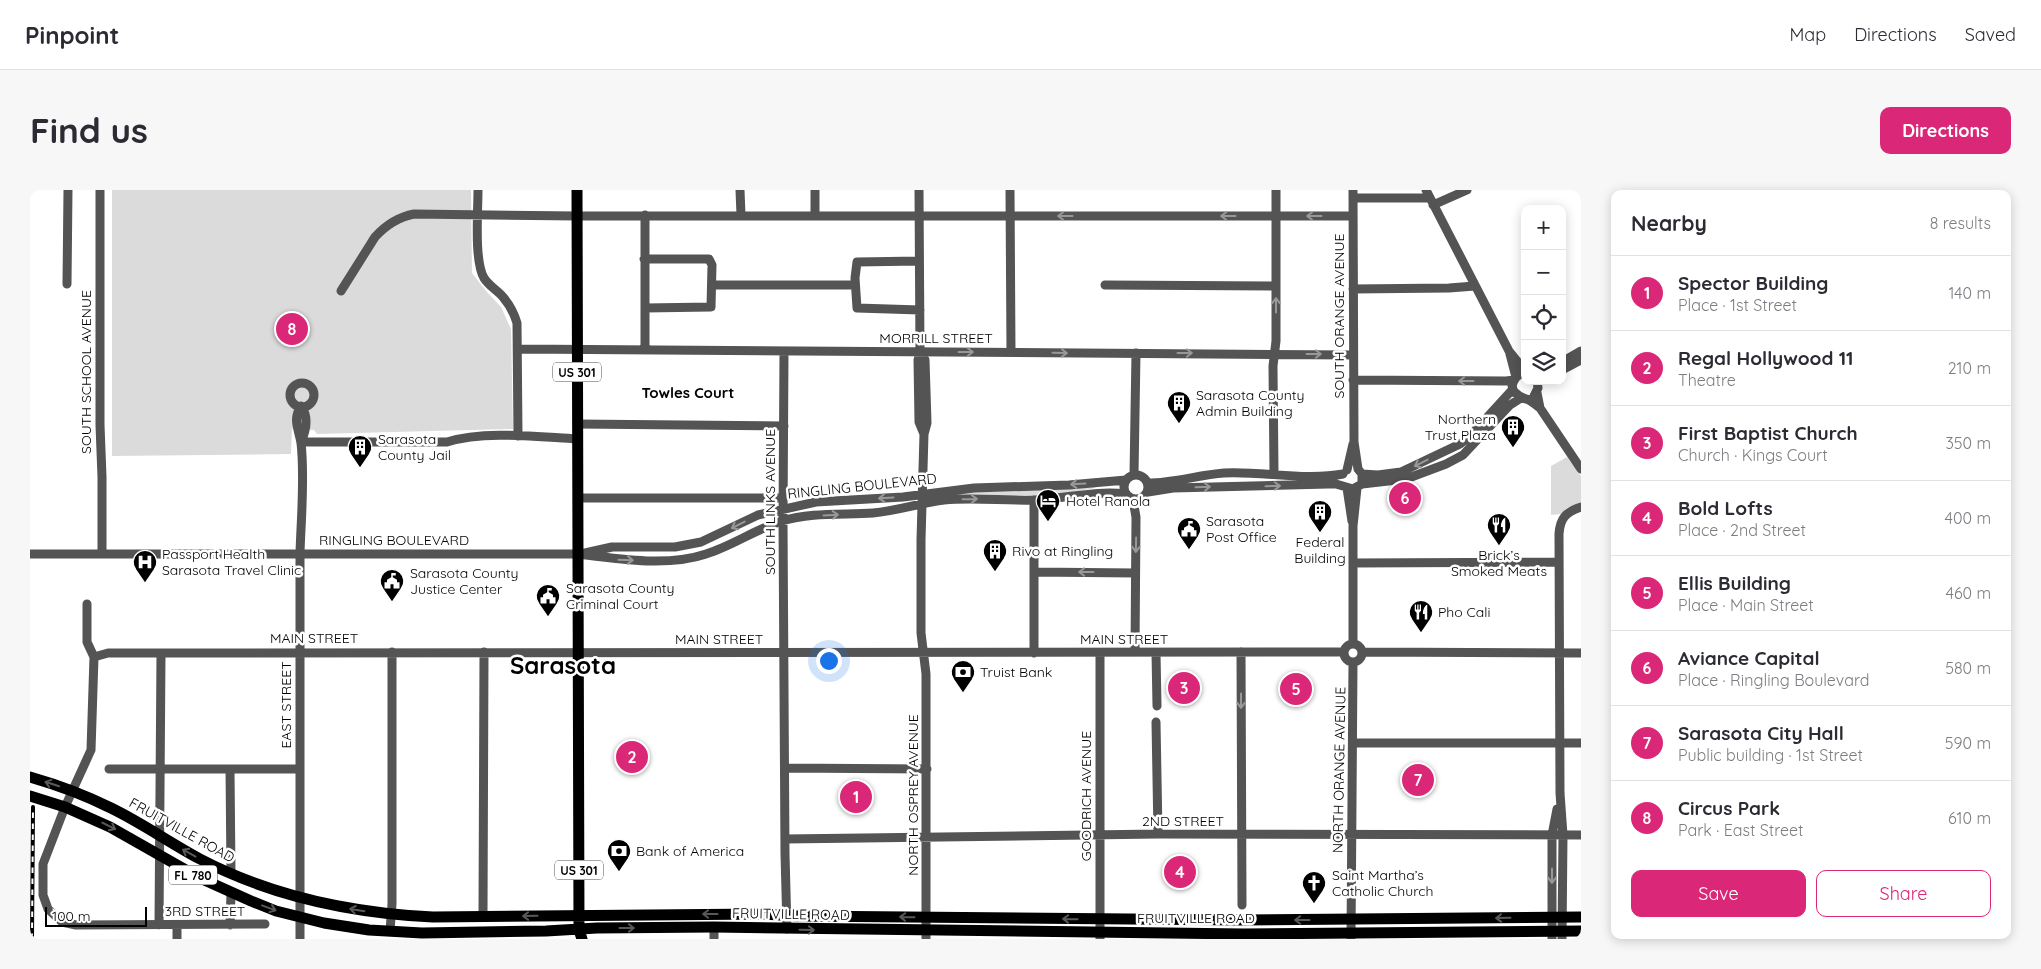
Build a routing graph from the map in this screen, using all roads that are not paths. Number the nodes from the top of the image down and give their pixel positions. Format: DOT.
graph roads {
  1 [pos="68,190"];
  2 [pos="100,190"];
  3 [pos="478,190"];
  4 [pos="577,190"];
  5 [pos="740,190"];
  6 [pos="815,190"];
  7 [pos="919,190"];
  8 [pos="1010,190"];
  9 [pos="1276,190"];
  10 [pos="1467,190"];
  11 [pos="1353,194"];
  12 [pos="1429,198"];
  13 [pos="478,215"];
  14 [pos="645,215"];
  15 [pos="741,215"];
  16 [pos="815,215"];
  17 [pos="577,216"];
  18 [pos="919,216"];
  19 [pos="1010,216"];
  20 [pos="1276,216"];
  21 [pos="1353,216"];
  22 [pos="644,259"];
  23 [pos="919,261"];
  24 [pos="68,284"];
  25 [pos="712,285"];
  26 [pos="855,285"];
  27 [pos="1105,285"];
  28 [pos="1276,286"];
  29 [pos="1475,286"];
  30 [pos="1353,289"];
  31 [pos="341,291"];
  32 [pos="645,308"];
  33 [pos="920,310"];
  34 [pos="518,349"];
  35 [pos="577,349"];
  36 [pos="645,350"];
  37 [pos="784,351"];
  38 [pos="1509,351"];
  39 [pos="1581,351"];
  40 [pos="920,352"];
  41 [pos="1011,352"];
  42 [pos="1136,353"];
  43 [pos="1274,354"];
  44 [pos="1353,354"];
  45 [pos="1566,360"];
  46 [pos="1581,360"];
  47 [pos="1521,367"];
  48 [pos="1566,368"];
  49 [pos="1521,376"];
  50 [pos="1353,380"];
  51 [pos="1514,382"];
  52 [pos="1539,386"];
  53 [pos="1524,398"];
  54 [pos="301,406"];
  55 [pos="1540,408"];
  56 [pos="577,424"];
  57 [pos="784,426"];
  58 [pos="518,436"];
  59 [pos="578,439"];
  60 [pos="301,442"];
  61 [pos="1354,442"];
  62 [pos="1581,469"];
  63 [pos="1345,472"];
  64 [pos="1274,474"];
  65 [pos="1130,478"];
  66 [pos="1360,479"];
  67 [pos="1148,487"];
  68 [pos="1345,487"];
  69 [pos="923,494"];
  70 [pos="1125,494"];
  71 [pos="578,498"];
  72 [pos="783,498"];
  73 [pos="1034,500"];
  74 [pos="1133,500"];
  75 [pos="923,504"];
  76 [pos="1581,507"];
  77 [pos="783,508"];
  78 [pos="783,521"];
  79 [pos="1353,526"];
  80 [pos="102,553"];
  81 [pos="300,553"];
  82 [pos="30,554"];
  83 [pos="578,554"];
  84 [pos="1559,562"];
  85 [pos="1354,563"];
  86 [pos="1034,572"];
  87 [pos="1135,572"];
  88 [pos="87,604"];
  89 [pos="1353,644"];
  90 [pos="300,652"];
  91 [pos="392,652"];
  92 [pos="484,652"];
  93 [pos="923,652"];
  94 [pos="1135,652"];
  95 [pos="1241,652"];
  96 [pos="1344,652"];
  97 [pos="1362,652"];
  98 [pos="578,653"];
  99 [pos="785,653"];
  100 [pos="1034,653"];
  101 [pos="1100,653"];
  102 [pos="1156,653"];
  103 [pos="1560,653"];
  104 [pos="1581,653"];
  105 [pos="161,654"];
  106 [pos="94,657"];
  107 [pos="1353,662"];
  108 [pos="1156,706"];
  109 [pos="1156,722"];
  110 [pos="1353,743"];
  111 [pos="1560,743"];
  112 [pos="1581,743"];
  113 [pos="786,768"];
  114 [pos="109,769"];
  115 [pos="159,769"];
  116 [pos="230,769"];
  117 [pos="300,769"];
  118 [pos="927,769"];
  119 [pos="30,777"];
  120 [pos="72,791"];
  121 [pos="1560,794"];
  122 [pos="30,796"];
  123 [pos="65,807"];
  124 [pos="1158,834"];
  125 [pos="1241,834"];
  126 [pos="1352,834"];
  127 [pos="1552,835"];
  128 [pos="1563,835"];
  129 [pos="1581,835"];
  130 [pos="159,836"];
  131 [pos="1100,836"];
  132 [pos="927,838"];
  133 [pos="785,839"];
  134 [pos="159,854"];
  135 [pos="231,873"];
  136 [pos="231,893"];
  137 [pos="300,898"];
  138 [pos="1242,905"];
  139 [pos="391,914"];
  140 [pos="579,915"];
  141 [pos="483,916"];
  142 [pos="786,916"];
  143 [pos="300,917"];
  144 [pos="926,917"];
  145 [pos="1557,917"];
  146 [pos="1581,918"];
  147 [pos="1100,919"];
  148 [pos="1351,920"];
  149 [pos="265,924"];
  150 [pos="158,925"];
  151 [pos="230,925"];
  152 [pos="176,926"];
  153 [pos="788,929"];
  154 [pos="390,931"];
  155 [pos="1581,931"];
  156 [pos="714,933"];
  157 [pos="926,935"];
  158 [pos="1557,935"];
  159 [pos="578,936"];
  160 [pos="1100,936"];
  161 [pos="1351,936"];
  162 [pos="177,939"];
  163 [pos="300,939"];
  1 -- 24 [label="street"];
  2 -- 80 [label="street, SOUTH SCHOOL AVENUE"];
  3 -- 13 [label="street"];
  4 -- 17 [label="main road, US 301"];
  5 -- 15 [label="street"];
  6 -- 16 [label="street"];
  7 -- 18 [label="street, NORTH OSPREY AVENUE"];
  8 -- 19 [label="street"];
  9 -- 20 [label="street"];
  10 -- 12 [label="street"];
  11 -- 12 [label="street"];
  11 -- 21 [label="street, SOUTH ORANGE AVENUE"];
  12 -- 29 [label="street"];
  13 -- 17 [label="street"];
  13 -- 31 [label="street"];
  13 -- 34 [label="street"];
  14 -- 15 [label="street"];
  14 -- 17 [label="street"];
  14 -- 22 [label="street"];
  15 -- 16 [label="street"];
  16 -- 18 [label="street"];
  17 -- 35 [label="main road, US 301"];
  18 -- 19 [label="street"];
  18 -- 23 [label="street, NORTH OSPREY AVENUE"];
  20 -- 19 [label="street, one-way"];
  19 -- 41 [label="street"];
  21 -- 20 [label="street, one-way"];
  20 -- 28 [label="street"];
  21 -- 30 [label="street, SOUTH ORANGE AVENUE"];
  22 -- 25 [label="street"];
  22 -- 32 [label="street"];
  23 -- 26 [label="street"];
  23 -- 33 [label="street, NORTH OSPREY AVENUE"];
  25 -- 26 [label="street"];
  25 -- 32 [label="street"];
  26 -- 33 [label="street"];
  27 -- 28 [label="street"];
  43 -- 28 [label="street, one-way"];
  29 -- 30 [label="street"];
  29 -- 38 [label="street"];
  30 -- 44 [label="street, SOUTH ORANGE AVENUE"];
  32 -- 36 [label="street"];
  33 -- 40 [label="street, NORTH OSPREY AVENUE"];
  34 -- 35 [label="street, MORRILL STREET"];
  34 -- 58 [label="street"];
  35 -- 36 [label="street, MORRILL STREET"];
  35 -- 56 [label="main road, US 301"];
  36 -- 37 [label="street, MORRILL STREET"];
  37 -- 40 [label="street, MORRILL STREET"];
  37 -- 57 [label="street, SOUTH LINKS AVENUE"];
  38 -- 47 [label="street"];
  38 -- 51 [label="street"];
  39 -- 45 [label="street"];
  40 -- 41 [label="street, MORRILL STREET, one-way"];
  40 -- 69 [label="street, NORTH OSPREY AVENUE"];
  41 -- 42 [label="street, MORRILL STREET, one-way"];
  42 -- 43 [label="street, MORRILL STREET, one-way"];
  42 -- 65 [label="street"];
  43 -- 44 [label="street, MORRILL STREET, one-way"];
  43 -- 64 [label="street"];
  44 -- 50 [label="street, SOUTH ORANGE AVENUE"];
  46 -- 48 [label="street"];
  49 -- 51 [label="street"];
  51 -- 50 [label="street, one-way"];
  50 -- 61 [label="street, SOUTH ORANGE AVENUE"];
  51 -- 53 [label="street"];
  51 -- 66 [label="street, one-way"];
  52 -- 53 [label="street"];
  52 -- 55 [label="street"];
  53 -- 55 [label="street"];
  53 -- 66 [label="street"];
  54 -- 60 [label="street, EAST STREET"];
  55 -- 62 [label="street"];
  56 -- 57 [label="street"];
  56 -- 59 [label="main road, US 301"];
  57 -- 72 [label="street, SOUTH LINKS AVENUE"];
  58 -- 59 [label="street"];
  58 -- 60 [label="street"];
  59 -- 71 [label="main road, US 301"];
  60 -- 81 [label="street, EAST STREET"];
  61 -- 63 [label="street, SOUTH ORANGE AVENUE"];
  61 -- 66 [label="street, SOUTH ORANGE AVENUE"];
  63 -- 64 [label="street"];
  63 -- 66 [label="street"];
  63 -- 68 [label="street, SOUTH ORANGE AVENUE"];
  64 -- 67 [label="street"];
  65 -- 67 [label="street"];
  65 -- 69 [label="street, RINGLING BOULEVARD, one-way"];
  65 -- 70 [label="street"];
  66 -- 68 [label="street"];
  66 -- 79 [label="street, SOUTH ORANGE AVENUE"];
  67 -- 68 [label="street, one-way"];
  67 -- 74 [label="street"];
  68 -- 79 [label="street, SOUTH ORANGE AVENUE"];
  69 -- 75 [label="street, NORTH OSPREY AVENUE"];
  69 -- 77 [label="street, RINGLING BOULEVARD, one-way"];
  70 -- 73 [label="street, RINGLING BOULEVARD"];
  70 -- 74 [label="street"];
  71 -- 72 [label="street"];
  71 -- 83 [label="main road, US 301"];
  72 -- 77 [label="street, SOUTH LINKS AVENUE"];
  75 -- 73 [label="street, RINGLING BOULEVARD, one-way"];
  73 -- 86 [label="street"];
  74 -- 87 [label="street, one-way"];
  78 -- 75 [label="street, RINGLING BOULEVARD, one-way"];
  75 -- 93 [label="street, NORTH OSPREY AVENUE"];
  76 -- 84 [label="street"];
  77 -- 78 [label="street, SOUTH LINKS AVENUE"];
  77 -- 83 [label="street, RINGLING BOULEVARD, one-way"];
  83 -- 78 [label="street, RINGLING BOULEVARD, one-way"];
  78 -- 99 [label="street, SOUTH LINKS AVENUE"];
  79 -- 85 [label="street, SOUTH ORANGE AVENUE"];
  80 -- 81 [label="street, RINGLING BOULEVARD"];
  80 -- 82 [label="street, RINGLING BOULEVARD"];
  81 -- 83 [label="street, RINGLING BOULEVARD"];
  81 -- 90 [label="street, EAST STREET"];
  83 -- 98 [label="main road, US 301"];
  84 -- 85 [label="street"];
  84 -- 103 [label="street"];
  85 -- 89 [label="street, SOUTH ORANGE AVENUE"];
  87 -- 86 [label="street, one-way"];
  86 -- 100 [label="street"];
  87 -- 94 [label="street"];
  88 -- 106 [label="street, 3RD STREET"];
  89 -- 96 [label="street"];
  89 -- 97 [label="street"];
  90 -- 91 [label="street, MAIN STREET"];
  90 -- 105 [label="street, MAIN STREET"];
  90 -- 117 [label="street, EAST STREET"];
  91 -- 92 [label="street, MAIN STREET"];
  91 -- 139 [label="street"];
  92 -- 98 [label="street, MAIN STREET"];
  92 -- 141 [label="street"];
  93 -- 99 [label="street, MAIN STREET"];
  93 -- 100 [label="street, MAIN STREET"];
  93 -- 118 [label="street, NORTH OSPREY AVENUE"];
  94 -- 101 [label="street, MAIN STREET"];
  94 -- 102 [label="street, MAIN STREET"];
  95 -- 96 [label="street, MAIN STREET"];
  95 -- 102 [label="street, MAIN STREET"];
  95 -- 125 [label="street, one-way"];
  96 -- 107 [label="street"];
  97 -- 103 [label="street"];
  97 -- 107 [label="street"];
  98 -- 99 [label="street, MAIN STREET"];
  98 -- 140 [label="main road, US 301"];
  99 -- 113 [label="street, SOUTH LINKS AVENUE"];
  100 -- 101 [label="street, MAIN STREET"];
  101 -- 131 [label="street, GOODRICH AVENUE"];
  102 -- 108 [label="street"];
  103 -- 104 [label="street"];
  103 -- 111 [label="street"];
  105 -- 106 [label="street, MAIN STREET"];
  105 -- 115 [label="street"];
  106 -- 120 [label="street, 3RD STREET"];
  107 -- 110 [label="street, NORTH ORANGE AVENUE"];
  109 -- 124 [label="street"];
  110 -- 111 [label="street"];
  110 -- 126 [label="street, NORTH ORANGE AVENUE"];
  111 -- 112 [label="street"];
  111 -- 121 [label="street"];
  113 -- 118 [label="street"];
  113 -- 133 [label="street, SOUTH LINKS AVENUE"];
  114 -- 115 [label="street"];
  115 -- 116 [label="street"];
  115 -- 130 [label="street"];
  116 -- 117 [label="street"];
  116 -- 135 [label="street"];
  117 -- 137 [label="street, EAST STREET"];
  118 -- 132 [label="street, NORTH OSPREY AVENUE"];
  120 -- 119 [label="main road, FRUITVILLE ROAD / FL 780, one-way"];
  120 -- 123 [label="street, 3RD STREET"];
  120 -- 130 [label="main road, FRUITVILLE ROAD / FL 780"];
  121 -- 127 [label="street"];
  121 -- 128 [label="street"];
  122 -- 123 [label="main road, FRUITVILLE ROAD / FL 780"];
  123 -- 134 [label="main road, FRUITVILLE ROAD / FL 780, one-way"];
  123 -- 150 [label="street, 3RD STREET"];
  124 -- 125 [label="street, 2ND STREET"];
  124 -- 131 [label="street, 2ND STREET"];
  125 -- 126 [label="street, 2ND STREET"];
  125 -- 138 [label="street"];
  126 -- 127 [label="street, 2ND STREET"];
  126 -- 148 [label="street, NORTH ORANGE AVENUE"];
  127 -- 128 [label="street, 2ND STREET"];
  127 -- 145 [label="street, one-way"];
  128 -- 129 [label="street, 2ND STREET"];
  128 -- 145 [label="street"];
  130 -- 134 [label="street"];
  135 -- 130 [label="main road, FRUITVILLE ROAD / FL 780, one-way"];
  131 -- 132 [label="street, 2ND STREET"];
  131 -- 147 [label="street, GOODRICH AVENUE"];
  132 -- 133 [label="street, 2ND STREET"];
  132 -- 144 [label="street, NORTH OSPREY AVENUE"];
  133 -- 142 [label="street, SOUTH LINKS AVENUE"];
  134 -- 136 [label="main road, FRUITVILLE ROAD / FL 780"];
  134 -- 150 [label="street"];
  135 -- 137 [label="main road, FRUITVILLE ROAD / FL 780"];
  136 -- 143 [label="main road, FRUITVILLE ROAD / FL 780, one-way"];
  136 -- 151 [label="street"];
  139 -- 137 [label="main road, FRUITVILLE ROAD / FL 780, one-way"];
  137 -- 143 [label="street, EAST STREET"];
  139 -- 141 [label="main road, FRUITVILLE ROAD / FL 780"];
  139 -- 154 [label="street"];
  140 -- 141 [label="main road, FRUITVILLE ROAD / FL 780, one-way"];
  142 -- 140 [label="main road, FRUITVILLE ROAD, one-way"];
  140 -- 159 [label="main road, US 301"];
  144 -- 142 [label="main road, FRUITVILLE ROAD, one-way"];
  142 -- 153 [label="street, SOUTH LINKS AVENUE"];
  143 -- 154 [label="main road, FRUITVILLE ROAD / FL 780"];
  143 -- 163 [label="street, EAST STREET"];
  147 -- 144 [label="main road, FRUITVILLE ROAD, one-way"];
  144 -- 157 [label="street, NORTH OSPREY AVENUE"];
  145 -- 146 [label="main road, FRUITVILLE ROAD"];
  145 -- 148 [label="main road, FRUITVILLE ROAD, one-way"];
  145 -- 158 [label="street"];
  148 -- 147 [label="main road, FRUITVILLE ROAD, one-way"];
  147 -- 160 [label="street, GOODRICH AVENUE"];
  148 -- 161 [label="street, NORTH ORANGE AVENUE"];
  149 -- 151 [label="street, 3RD STREET"];
  150 -- 152 [label="street, 3RD STREET"];
  151 -- 152 [label="street, 3RD STREET"];
  152 -- 162 [label="street"];
  153 -- 156 [label="main road, FRUITVILLE ROAD"];
  153 -- 157 [label="main road, FRUITVILLE ROAD, one-way"];
  154 -- 159 [label="main road, FRUITVILLE ROAD / FL 780"];
  155 -- 158 [label="main road, FRUITVILLE ROAD"];
  159 -- 156 [label="main road, FRUITVILLE ROAD, one-way"];
  157 -- 160 [label="main road, FRUITVILLE ROAD"];
  158 -- 161 [label="main road, FRUITVILLE ROAD"];
  160 -- 161 [label="main road, FRUITVILLE ROAD"];
}
